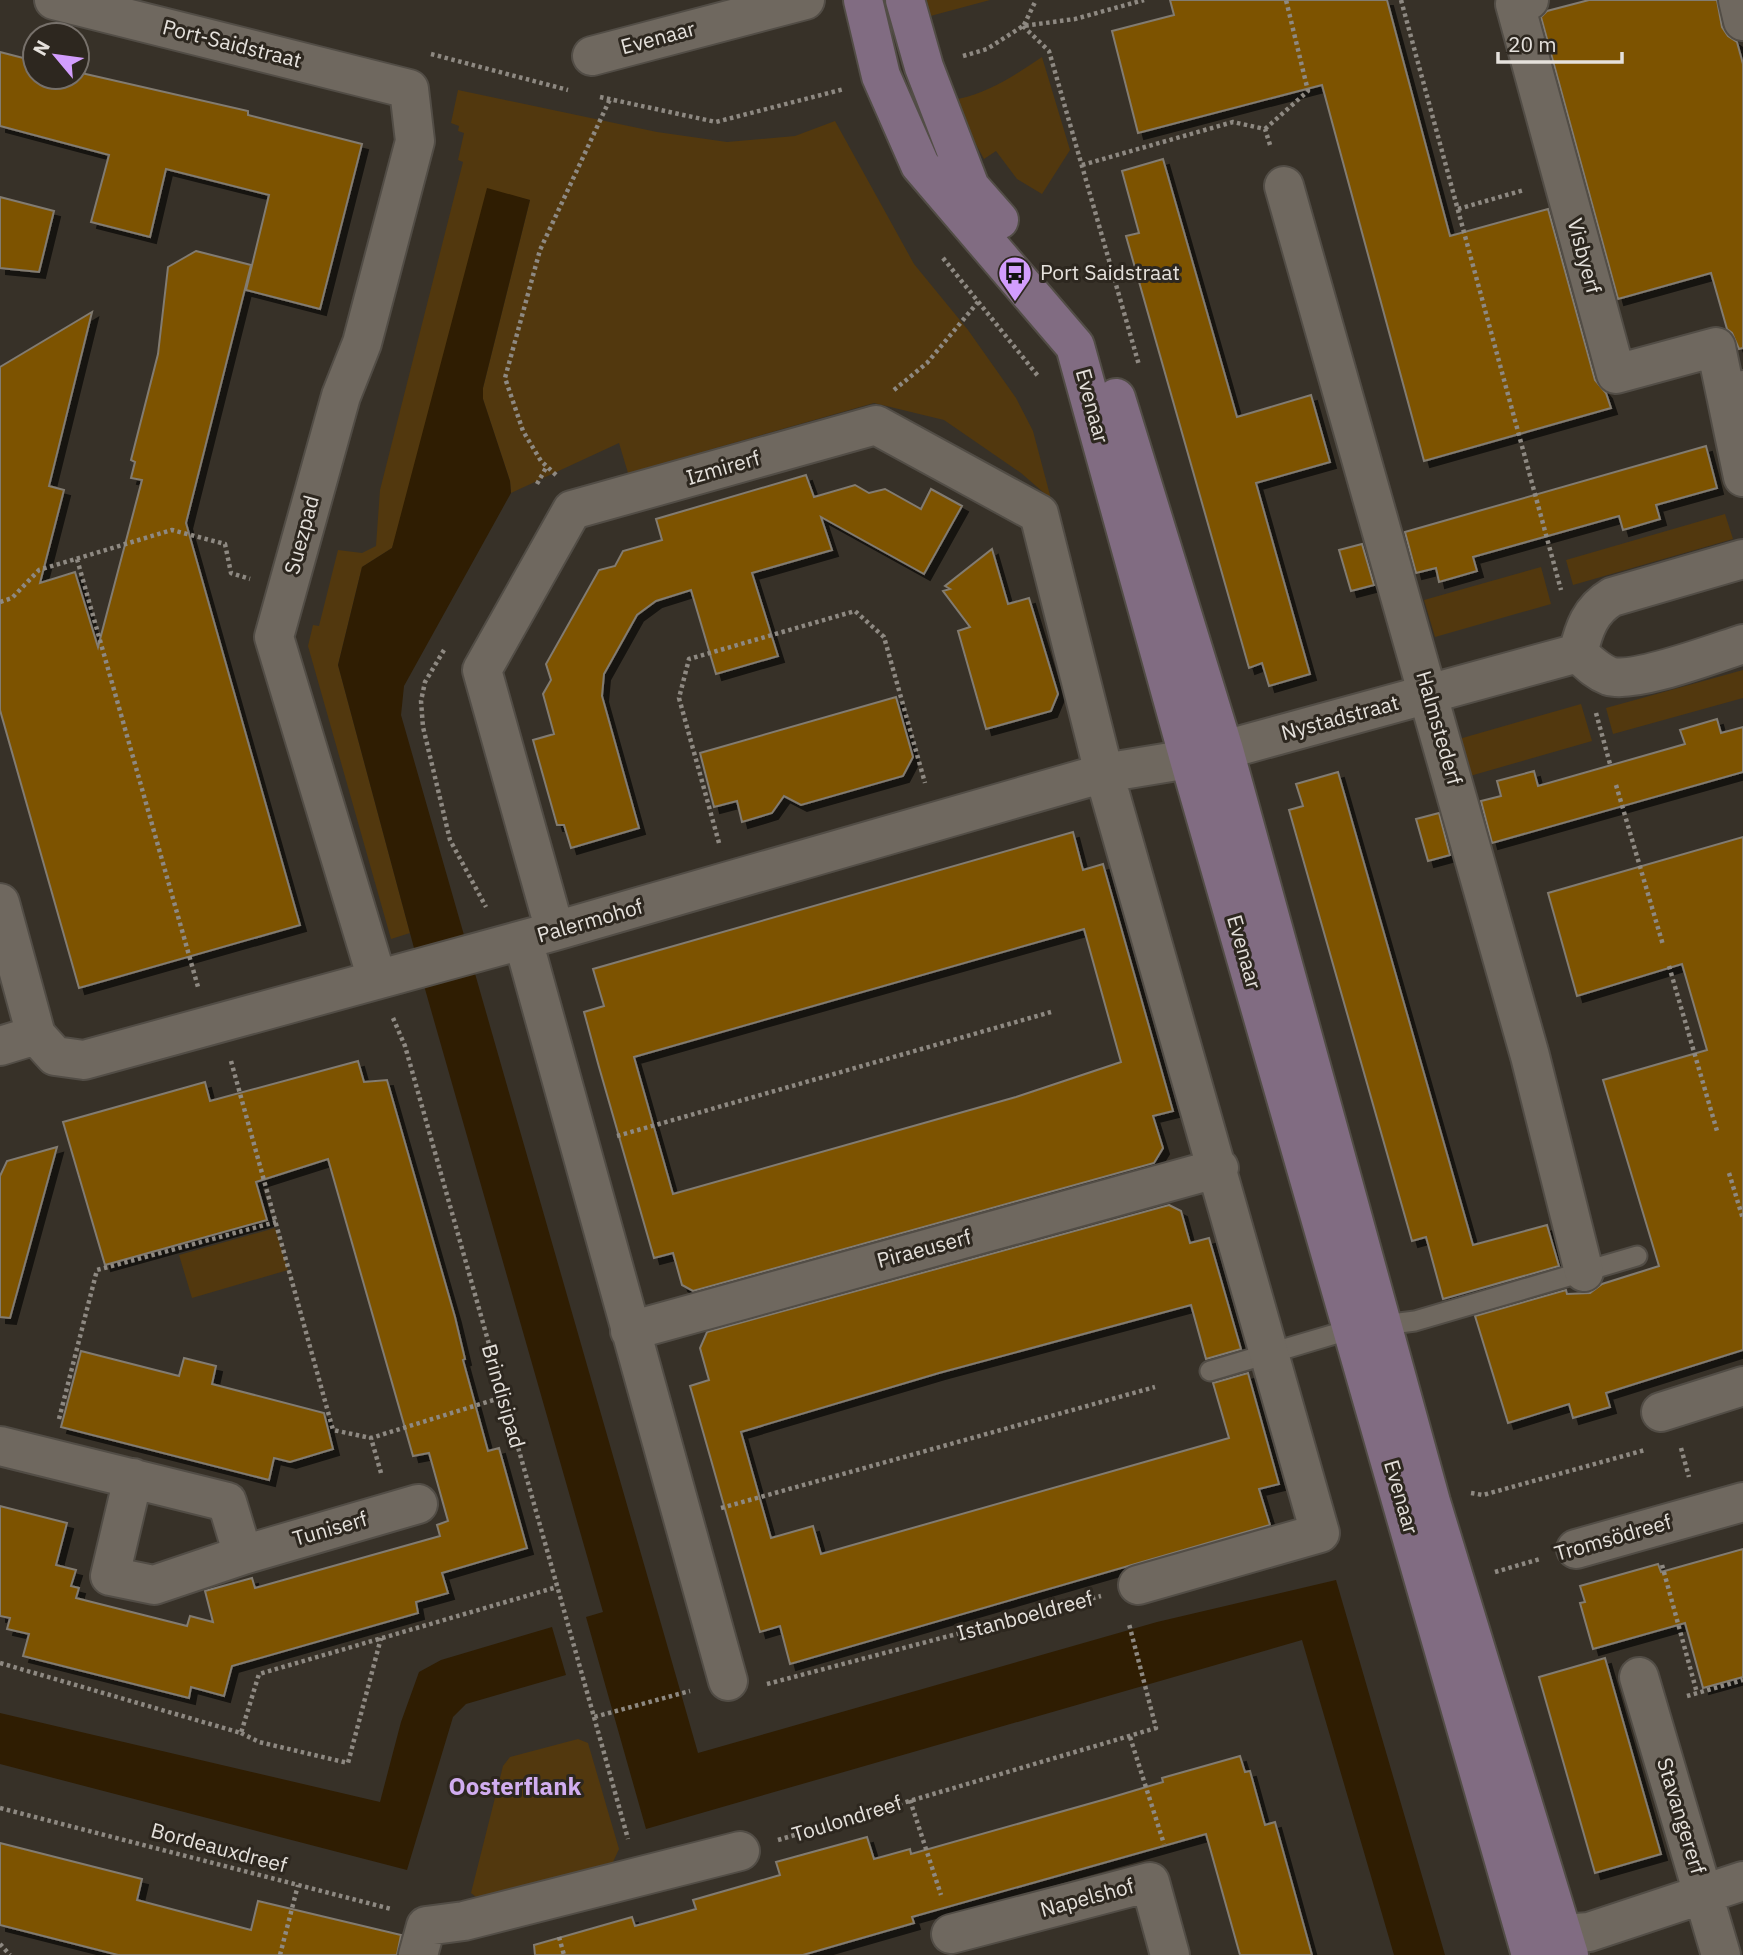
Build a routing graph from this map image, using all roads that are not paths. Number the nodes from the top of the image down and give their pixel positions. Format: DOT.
graph roads {
  1 [pos="54,0"];
  2 [pos="805,0"];
  3 [pos="863,0"];
  4 [pos="905,0"];
  5 [pos="1529,0"];
  6 [pos="1738,0"];
  7 [pos="1743,21"];
  8 [pos="592,56"];
  9 [pos="409,89"];
  10 [pos="1284,186"];
  11 [pos="1735,393"];
  12 [pos="1743,477"];
  13 [pos="1743,559"];
  14 [pos="1743,644"];
  15 [pos="1578,653"];
  16 [pos="1429,694"];
  17 [pos="1206,754"];
  18 [pos="1104,773"];
  19 [pos="0,903"];
  20 [pos="524,939"];
  21 [pos="389,976"];
  22 [pos="36,1035"];
  23 [pos="0,1046"];
  24 [pos="1219,1168"];
  25 [pos="1637,1256"];
  26 [pos="1584,1272"];
  27 [pos="1366,1327"];
  28 [pos="630,1331"];
  29 [pos="1270,1353"];
  30 [pos="1210,1371"];
  31 [pos="1743,1386"];
  32 [pos="1665,1411"];
  33 [pos="0,1446"];
  34 [pos="133,1478"];
  35 [pos="1743,1502"];
  36 [pos="405,1508"];
  37 [pos="1576,1549"];
  38 [pos="243,1555"];
  39 [pos="1133,1602"];
  40 [pos="728,1681"];
  41 [pos="1644,1691"];
  42 [pos="740,1851"];
  43 [pos="1743,1881"];
  44 [pos="1704,1893"];
  45 [pos="951,1934"];
  46 [pos="422,1941"];
  47 [pos="1556,1944"];
  48 [pos="1170,1955"];
  49 [pos="1721,1955"];
  1 -- 9 [label="street, Port-Saidstraat"];
  2 -- 8 [label="street, Evenaar"];
  3 -- 17 [label="street, Evenaar"];
  4 -- 17 [label="street, Evenaar"];
  5 -- 11 [label="street, Visbyerf"];
  6 -- 7 [label="street"];
  9 -- 21 [label="street, Suezpad"];
  10 -- 16 [label="street, Halmstederf"];
  11 -- 12 [label="street"];
  13 -- 15 [label="street"];
  14 -- 15 [label="street"];
  15 -- 16 [label="street, Nystadstraat"];
  16 -- 17 [label="street, Nystadstraat"];
  16 -- 26 [label="street, Halmstederf"];
  17 -- 18 [label="street, Palermohof"];
  17 -- 27 [label="street, Evenaar"];
  18 -- 20 [label="street, Palermohof"];
  18 -- 20 [label="street, Izmirerf"];
  18 -- 24 [label="street"];
  19 -- 22 [label="street"];
  20 -- 21 [label="street, Palermohof"];
  20 -- 28 [label="street"];
  21 -- 22 [label="street, Palermohof"];
  22 -- 23 [label="street"];
  24 -- 28 [label="street, Piraeuserf"];
  24 -- 29 [label="street"];
  25 -- 26 [label="lane"];
  26 -- 27 [label="lane"];
  27 -- 29 [label="lane"];
  27 -- 47 [label="street, Evenaar"];
  28 -- 40 [label="street"];
  29 -- 30 [label="lane"];
  29 -- 39 [label="street"];
  31 -- 32 [label="street"];
  33 -- 34 [label="street"];
  34 -- 38 [label="street"];
  34 -- 38 [label="street, Tuniserf"];
  35 -- 37 [label="street, Tromsödreef"];
  36 -- 38 [label="street, Tuniserf"];
  41 -- 44 [label="street, Stavangererf"];
  42 -- 46 [label="street"];
  43 -- 44 [label="street"];
  44 -- 47 [label="street"];
  44 -- 49 [label="street, Stavangererf"];
  45 -- 48 [label="street, Napelshof"];
}
